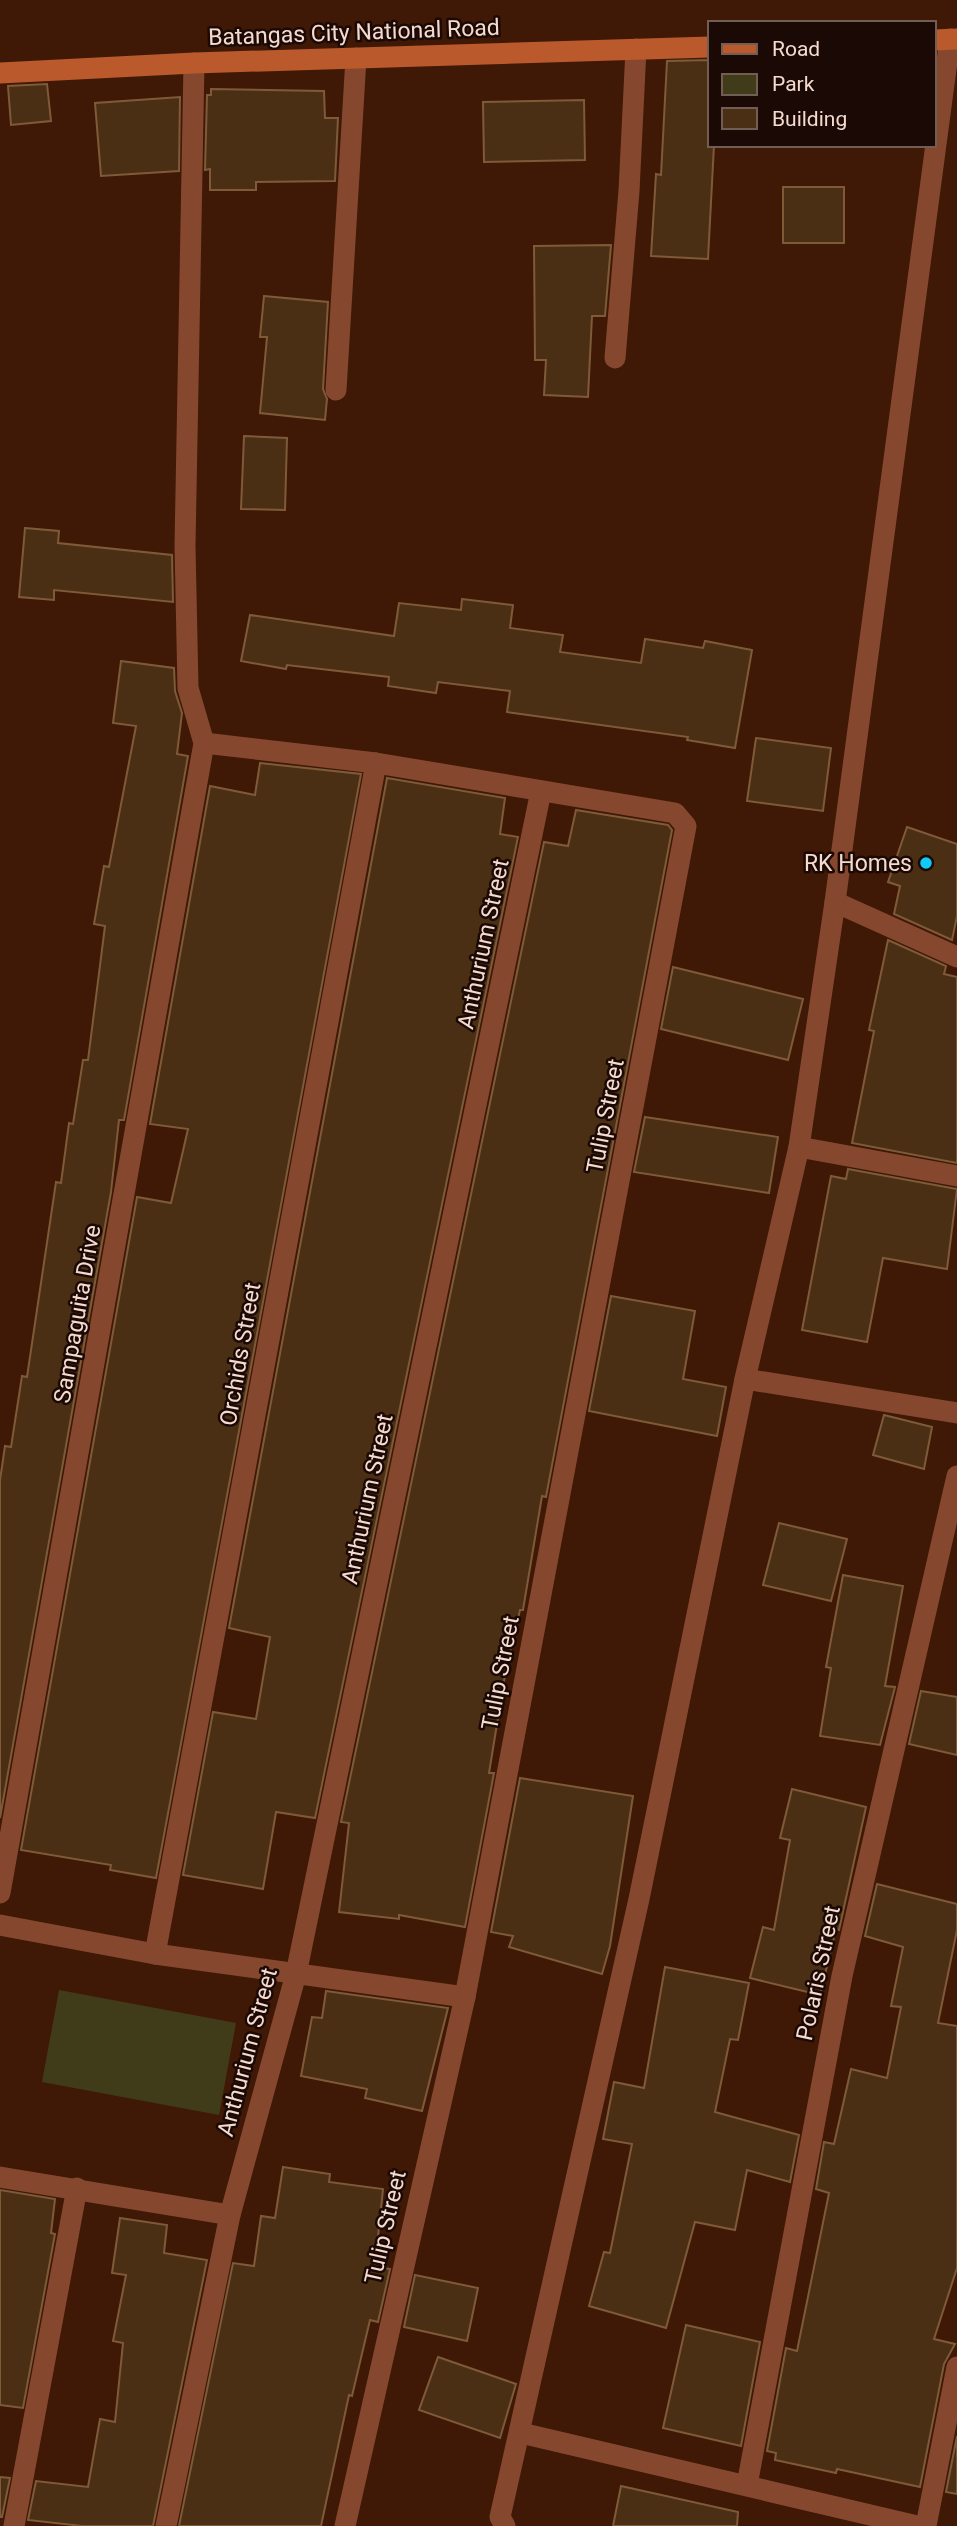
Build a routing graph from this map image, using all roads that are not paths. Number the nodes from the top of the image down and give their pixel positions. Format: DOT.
graph roads {
  1 [pos="947,39"];
  2 [pos="708,47"];
  3 [pos="636,49"];
  4 [pos="356,58"];
  5 [pos="194,63"];
  6 [pos="0,73"];
  7 [pos="936,124"];
  8 [pos="933,147"];
  9 [pos="615,358"];
  10 [pos="337,390"];
  11 [pos="204,743"];
  12 [pos="376,763"];
  13 [pos="541,791"];
  14 [pos="835,902"];
  15 [pos="957,957"];
  16 [pos="799,1147"];
  17 [pos="957,1176"];
  18 [pos="745,1379"];
  19 [pos="957,1413"];
  20 [pos="957,1476"];
  21 [pos="0,1893"];
  22 [pos="0,1924"];
  23 [pos="155,1954"];
  24 [pos="296,1974"];
  25 [pos="466,1997"];
  26 [pos="0,2176"];
  27 [pos="77,2188"];
  28 [pos="230,2215"];
  29 [pos="957,2367"];
  30 [pos="521,2433"];
  31 [pos="747,2485"];
  32 [pos="14,2526"];
  33 [pos="166,2526"];
  34 [pos="345,2526"];
  35 [pos="505,2526"];
  36 [pos="917,2526"];
  37 [pos="926,2526"];
  1 -- 7 [label="street"];
  2 -- 3 [label="street, Batangas City National Road"];
  3 -- 4 [label="street, Batangas City National Road"];
  3 -- 9 [label="street"];
  4 -- 5 [label="street, Batangas City National Road"];
  4 -- 10 [label="street"];
  5 -- 6 [label="street, Batangas City National Road"];
  5 -- 11 [label="street"];
  8 -- 14 [label="street"];
  11 -- 12 [label="street"];
  11 -- 21 [label="street, Sampaguita Drive"];
  12 -- 13 [label="street"];
  12 -- 23 [label="street, Orchids Street"];
  13 -- 24 [label="street, Anthurium Street"];
  13 -- 25 [label="street, Tulip Street"];
  14 -- 15 [label="street"];
  14 -- 16 [label="street"];
  16 -- 17 [label="street"];
  16 -- 18 [label="street"];
  18 -- 19 [label="street"];
  18 -- 30 [label="street"];
  20 -- 31 [label="street, Polaris Street"];
  22 -- 23 [label="street"];
  23 -- 24 [label="street"];
  24 -- 25 [label="street"];
  24 -- 28 [label="street, Anthurium Street"];
  25 -- 34 [label="street, Tulip Street"];
  26 -- 27 [label="street"];
  27 -- 28 [label="street"];
  27 -- 32 [label="street"];
  28 -- 33 [label="street, Anthurium Street"];
  29 -- 37 [label="street"];
  30 -- 31 [label="street"];
  30 -- 35 [label="street"];
  31 -- 36 [label="street"];
}
